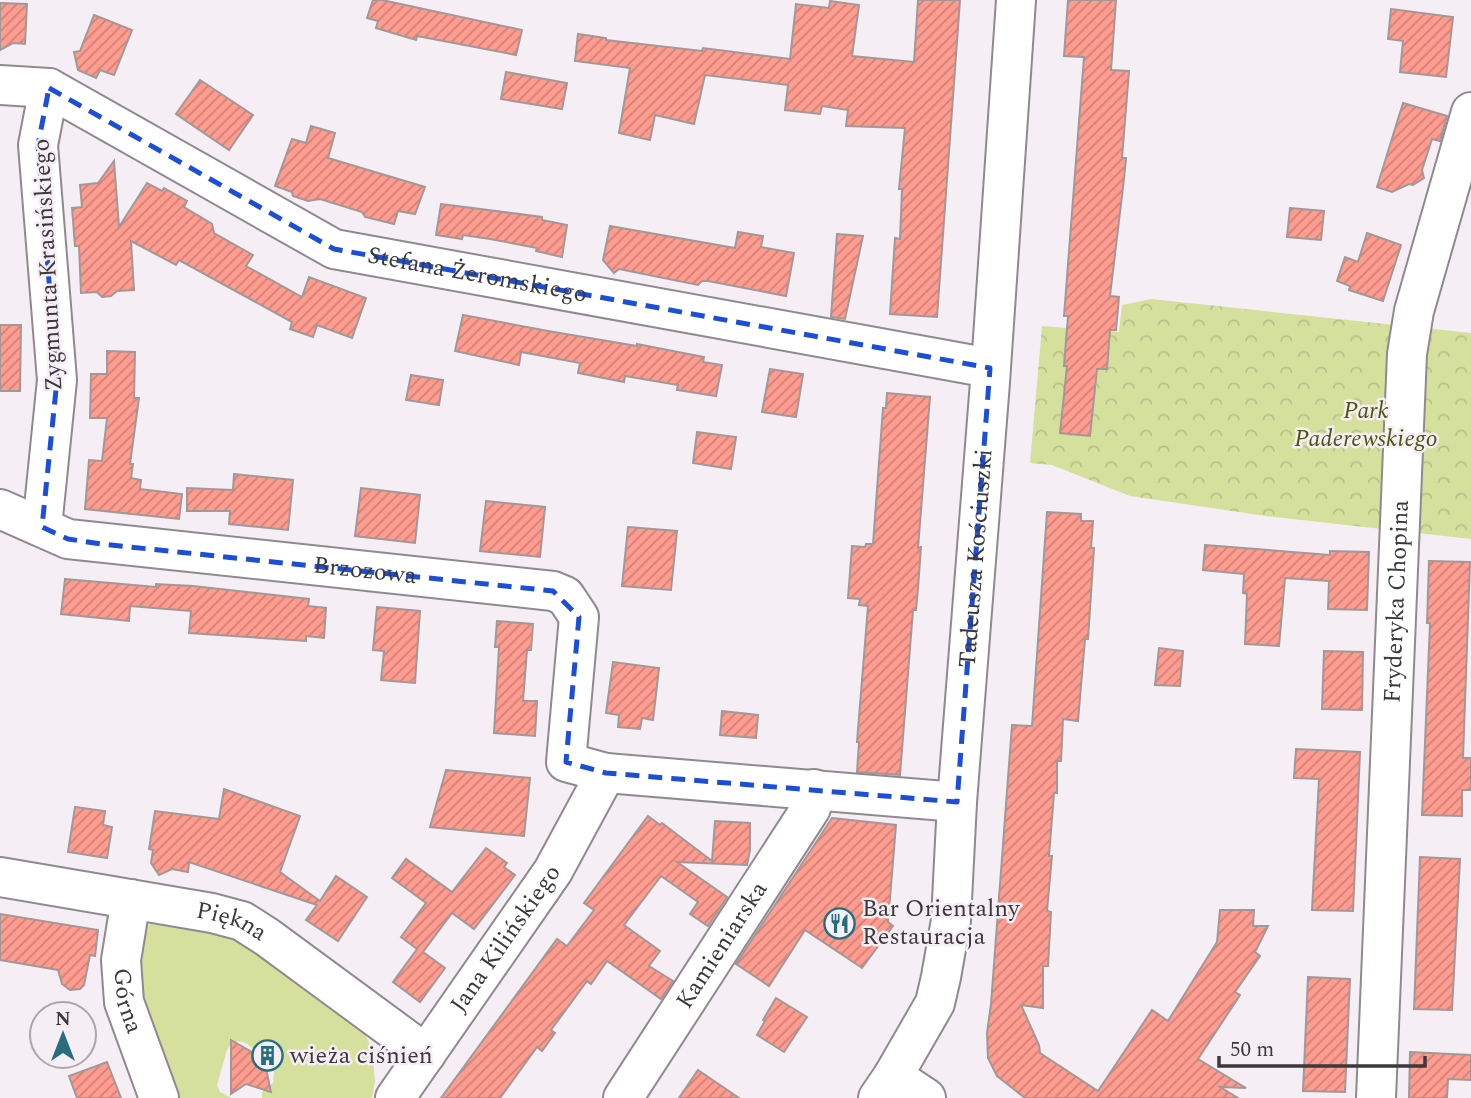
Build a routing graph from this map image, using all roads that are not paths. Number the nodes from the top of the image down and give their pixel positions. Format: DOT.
graph roads {
  1 [pos="1016,0"];
  2 [pos="0,85"];
  3 [pos="49,88"];
  4 [pos="1471,112"];
  5 [pos="990,368"];
  6 [pos="0,509"];
  7 [pos="42,527"];
  8 [pos="606,773"];
  9 [pos="814,789"];
  10 [pos="957,802"];
  11 [pos="0,877"];
  12 [pos="131,899"];
  13 [pos="426,1054"];
  14 [pos="886,1087"];
  15 [pos="159,1098"];
  16 [pos="395,1098"];
  17 [pos="623,1098"];
  18 [pos="926,1098"];
  19 [pos="1376,1098"];
  1 -- 5 [label="street, Tadeusza Kościuszki"];
  2 -- 3 [label="street, Stefana Żeromskiego"];
  3 -- 5 [label="street, Stefana Żeromskiego"];
  3 -- 7 [label="street, Zygmunta Krasińskiego"];
  4 -- 19 [label="street, Fryderyka Chopina"];
  5 -- 10 [label="street, Tadeusza Kościuszki"];
  6 -- 7 [label="street, Brzozowa"];
  7 -- 8 [label="street, Brzozowa"];
  8 -- 9 [label="street"];
  8 -- 13 [label="street, Jana Kilińskiego"];
  9 -- 10 [label="street"];
  9 -- 17 [label="street, Kamieniarska"];
  10 -- 14 [label="street, Tadeusza Kościuszki"];
  11 -- 12 [label="street, Piękna"];
  12 -- 13 [label="street, Piękna"];
  12 -- 15 [label="street, Górna"];
  13 -- 16 [label="street, Jana Kilińskiego"];
  14 -- 18 [label="street"];
}
